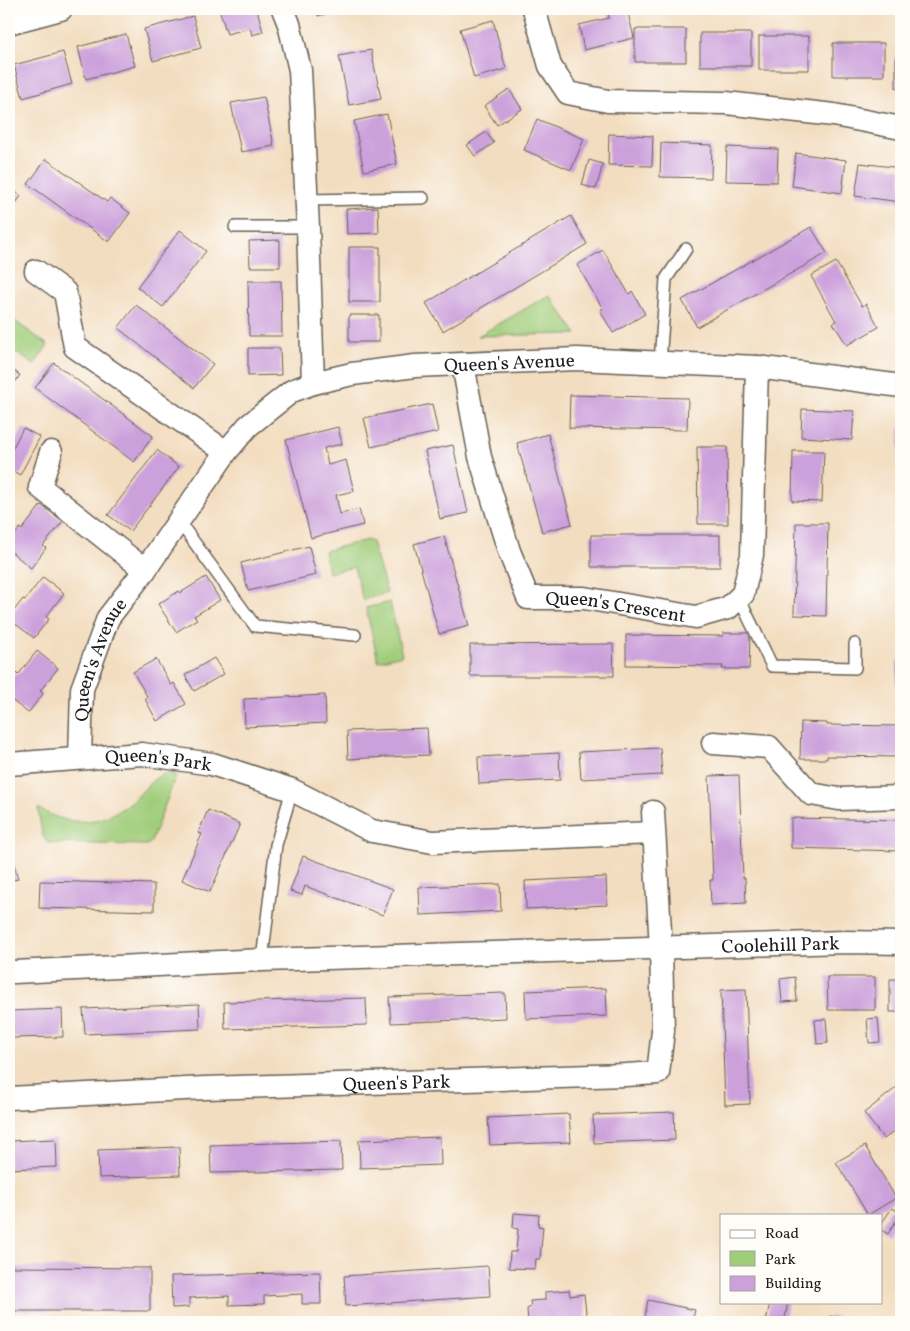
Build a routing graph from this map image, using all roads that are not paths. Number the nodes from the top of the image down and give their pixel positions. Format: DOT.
graph roads {
  1 [pos="61,9"];
  2 [pos="284,9"];
  3 [pos="534,9"];
  4 [pos="9,24"];
  5 [pos="901,128"];
  6 [pos="423,198"];
  7 [pos="307,200"];
  8 [pos="235,227"];
  9 [pos="308,227"];
  10 [pos="686,249"];
  11 [pos="36,271"];
  12 [pos="660,362"];
  13 [pos="463,364"];
  14 [pos="757,367"];
  15 [pos="314,383"];
  16 [pos="901,386"];
  17 [pos="51,452"];
  18 [pos="226,452"];
  19 [pos="178,520"];
  20 [pos="145,570"];
  21 [pos="739,598"];
  22 [pos="355,635"];
  23 [pos="855,644"];
  24 [pos="713,743"];
  25 [pos="80,758"];
  26 [pos="9,764"];
  27 [pos="292,790"];
  28 [pos="901,796"];
  29 [pos="901,943"];
  30 [pos="661,948"];
  31 [pos="262,960"];
  32 [pos="9,971"];
  33 [pos="9,1098"];
  1 -- 4 [label="street"];
  2 -- 7 [label="street"];
  3 -- 5 [label="street"];
  6 -- 7 [label="lane"];
  7 -- 9 [label="street"];
  8 -- 9 [label="lane"];
  9 -- 15 [label="street"];
  10 -- 12 [label="lane"];
  11 -- 18 [label="street"];
  12 -- 13 [label="street, Queen's Avenue"];
  12 -- 14 [label="street, Queen's Avenue"];
  13 -- 15 [label="street, Queen's Avenue"];
  13 -- 21 [label="street, Queen's Crescent"];
  14 -- 16 [label="street, Queen's Avenue"];
  14 -- 21 [label="street"];
  15 -- 18 [label="street, Queen's Avenue"];
  17 -- 20 [label="street"];
  18 -- 19 [label="street, Queen's Avenue"];
  19 -- 20 [label="street, Queen's Avenue"];
  19 -- 22 [label="lane"];
  20 -- 25 [label="street, Queen's Avenue"];
  21 -- 23 [label="lane"];
  24 -- 28 [label="street"];
  25 -- 26 [label="street, Queen's Park"];
  25 -- 27 [label="street, Queen's Park"];
  27 -- 30 [label="street, Queen's Park"];
  27 -- 31 [label="lane"];
  29 -- 30 [label="street, Coolehill Park"];
  30 -- 31 [label="street"];
  30 -- 33 [label="street, Queen's Park"];
  31 -- 32 [label="street"];
}
